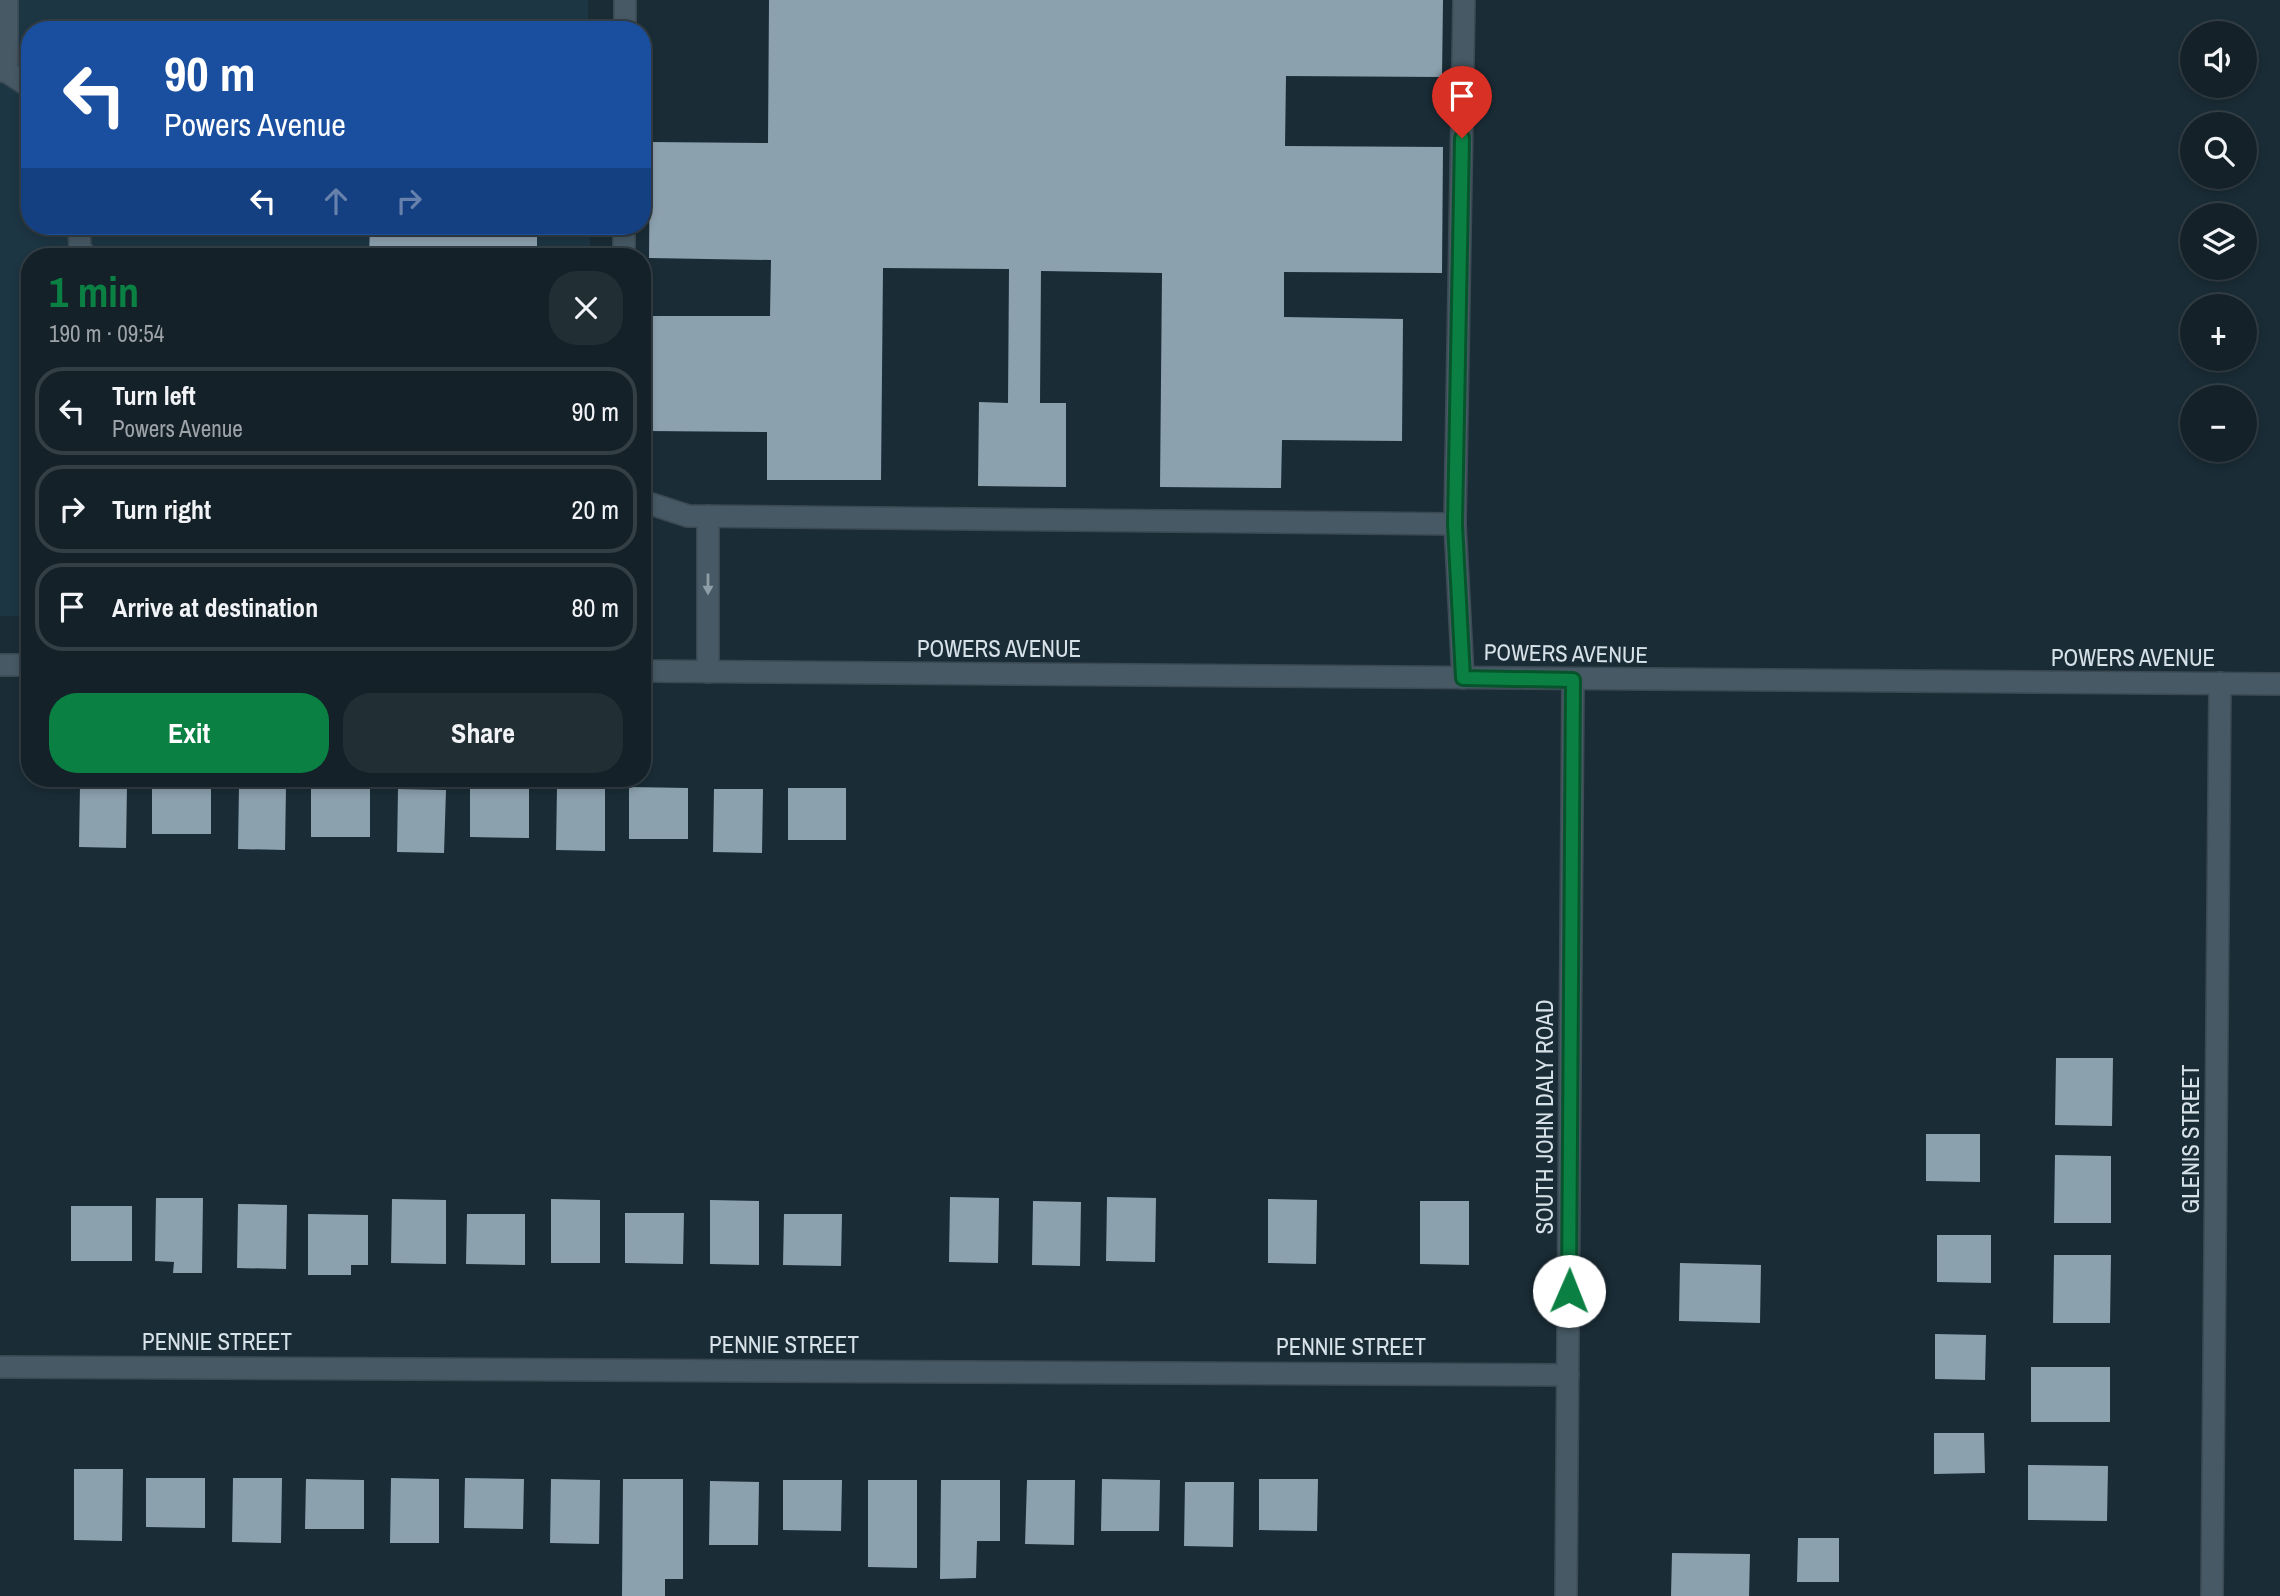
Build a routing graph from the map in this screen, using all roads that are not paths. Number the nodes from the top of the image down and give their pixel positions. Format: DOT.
graph roads {
  1 [pos="7,0"];
  2 [pos="625,0"];
  3 [pos="1464,0"];
  4 [pos="625,21"];
  5 [pos="3,71"];
  6 [pos="21,82"];
  7 [pos="651,505"];
  8 [pos="708,516"];
  9 [pos="1455,524"];
  10 [pos="0,665"];
  11 [pos="21,665"];
  12 [pos="651,671"];
  13 [pos="708,672"];
  14 [pos="1463,678"];
  15 [pos="1573,680"];
  16 [pos="2220,683"];
  17 [pos="2280,684"];
  18 [pos="0,1367"];
  19 [pos="1568,1375"];
  20 [pos="1566,1596"];
  21 [pos="2212,1596"];
  1 -- 5 [label="street"];
  2 -- 4 [label="street"];
  3 -- 9 [label="street"];
  5 -- 6 [label="street"];
  7 -- 8 [label="street"];
  8 -- 9 [label="street"];
  8 -- 13 [label="street, one-way"];
  9 -- 14 [label="street"];
  10 -- 11 [label="street"];
  12 -- 13 [label="street, POWERS AVENUE"];
  13 -- 14 [label="street, POWERS AVENUE"];
  14 -- 15 [label="street, POWERS AVENUE"];
  15 -- 16 [label="street, POWERS AVENUE"];
  15 -- 19 [label="street, SOUTH JOHN DALY ROAD"];
  16 -- 17 [label="street, POWERS AVENUE"];
  16 -- 21 [label="street, GLENIS STREET"];
  18 -- 19 [label="street, PENNIE STREET"];
  19 -- 20 [label="street, SOUTH JOHN DALY ROAD"];
}
